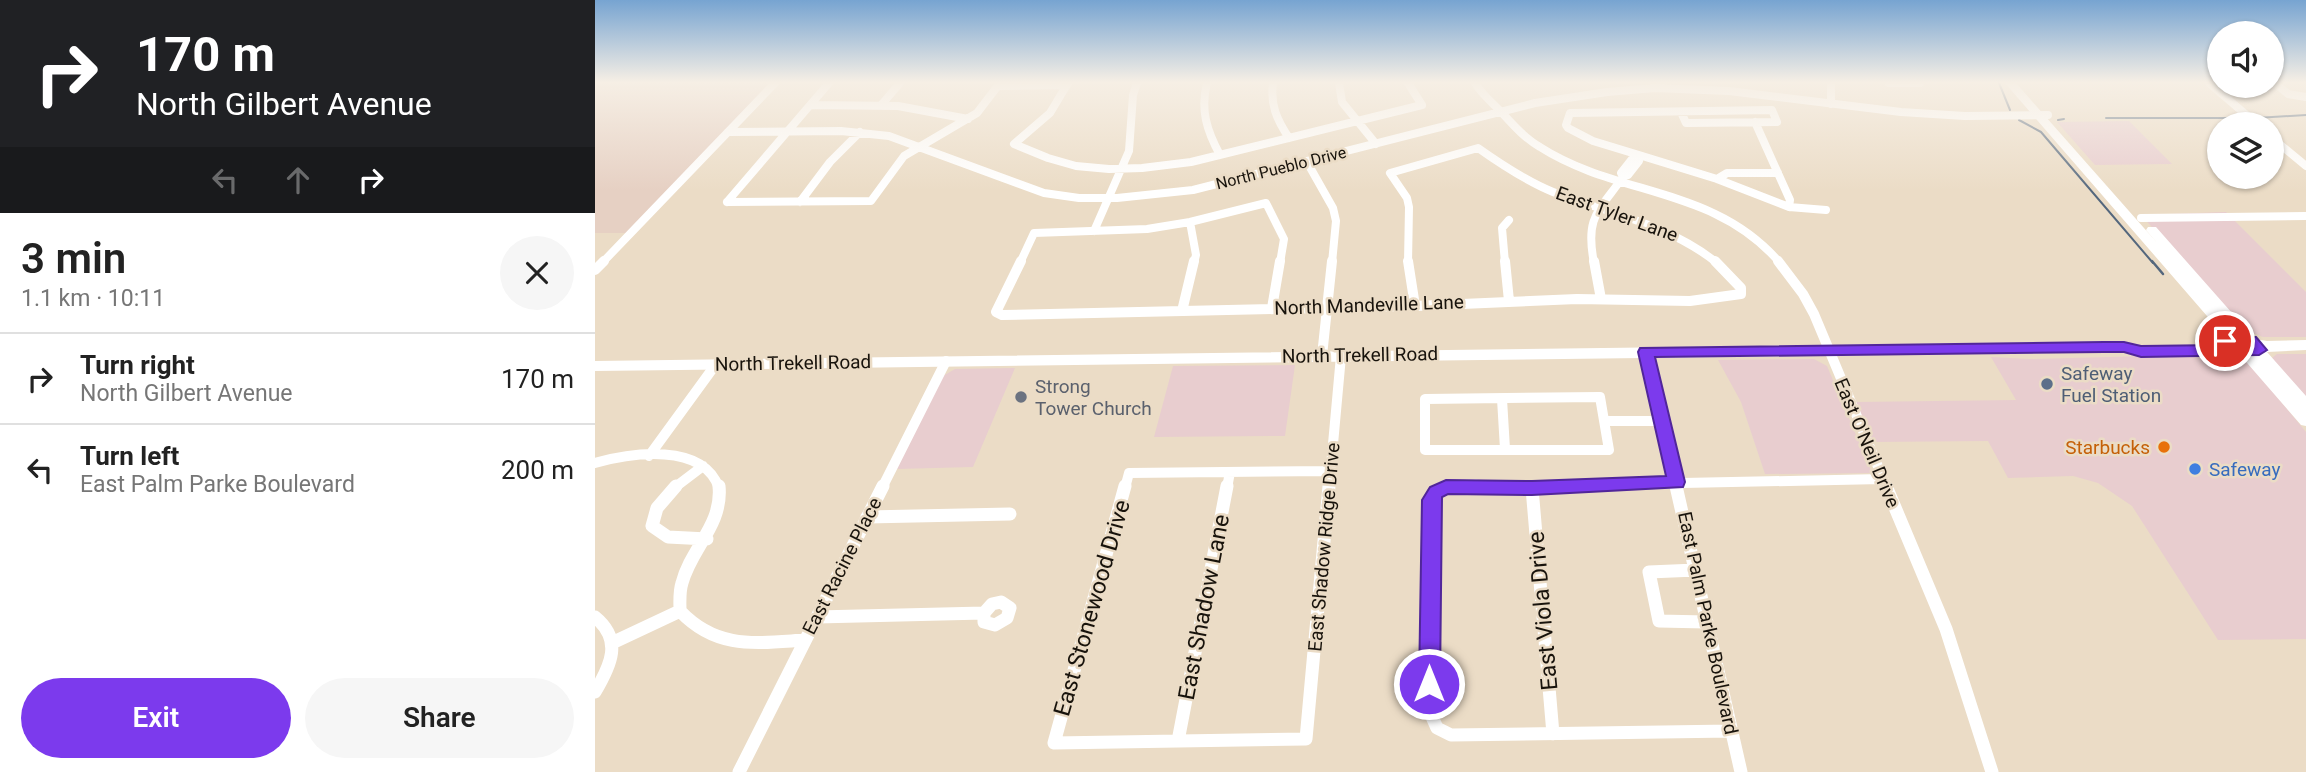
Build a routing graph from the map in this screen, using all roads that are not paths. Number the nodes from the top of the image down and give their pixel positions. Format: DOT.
graph roads {
  1 [pos="740,119"];
  2 [pos="799,119"];
  3 [pos="964,119"];
  4 [pos="1043,119"];
  5 [pos="1132,119"];
  6 [pos="1205,119"];
  7 [pos="1277,119"];
  8 [pos="1365,119"];
  9 [pos="1473,119"];
  10 [pos="1508,119"];
  11 [pos="1568,119"];
  12 [pos="1685,119"];
  13 [pos="1776,119"];
  14 [pos="2047,119"];
  15 [pos="2047,119"];
  16 [pos="968,120"];
  17 [pos="1357,121"];
  18 [pos="1755,122"];
  19 [pos="728,132"];
  20 [pos="788,132"];
  21 [pos="860,132"];
  22 [pos="1289,138"];
  23 [pos="1376,144"];
  24 [pos="922,146"];
  25 [pos="2284,147"];
  26 [pos="1220,155"];
  27 [pos="1638,157"];
  28 [pos="1307,162"];
  29 [pos="2306,166"];
  30 [pos="1123,168"];
  31 [pos="1778,173"];
  32 [pos="1622,178"];
  33 [pos="1717,179"];
  34 [pos="1109,198"];
  35 [pos="800,202"];
  36 [pos="1789,207"];
  37 [pos="1600,208"];
  38 [pos="1826,210"];
  39 [pos="2306,216"];
  40 [pos="2141,218"];
  41 [pos="1509,220"];
  42 [pos="1190,222"];
  43 [pos="1094,231"];
  44 [pos="2161,248"];
  45 [pos="595,270"];
  46 [pos="1741,294"];
  47 [pos="1601,299"];
  48 [pos="1509,301"];
  49 [pos="1415,306"];
  50 [pos="1272,308"];
  51 [pos="1327,308"];
  52 [pos="1182,311"];
  53 [pos="2306,345"];
  54 [pos="2252,346"];
  55 [pos="1828,350"];
  56 [pos="1646,352"];
  57 [pos="1322,356"];
  58 [pos="1341,356"];
  59 [pos="946,361"];
  60 [pos="716,364"];
  61 [pos="595,366"];
  62 [pos="1502,399"];
  63 [pos="2306,405"];
  64 [pos="1604,421"];
  65 [pos="1662,421"];
  66 [pos="2306,421"];
  67 [pos="1505,449"];
  68 [pos="649,456"];
  69 [pos="595,463"];
  70 [pos="703,466"];
  71 [pos="1331,471"];
  72 [pos="1230,472"];
  73 [pos="1882,479"];
  74 [pos="1677,482"];
  75 [pos="1532,488"];
  76 [pos="1010,514"];
  77 [pos="867,517"];
  78 [pos="707,539"];
  79 [pos="1696,570"];
  80 [pos="680,611"];
  81 [pos="984,613"];
  82 [pos="595,617"];
  83 [pos="817,617"];
  84 [pos="1706,622"];
  85 [pos="805,640"];
  86 [pos="614,642"];
  87 [pos="595,692"];
  88 [pos="1731,731"];
  89 [pos="1553,734"];
  90 [pos="1178,741"];
  91 [pos="739,772"];
  92 [pos="1741,772"];
  93 [pos="1992,772"];
  1 -- 19 [label="street"];
  2 -- 20 [label="street"];
  3 -- 16 [label="street"];
  4 -- 30 [label="street"];
  5 -- 30 [label="street"];
  6 -- 26 [label="street"];
  7 -- 22 [label="street"];
  8 -- 17 [label="street"];
  9 -- 23 [label="street, North Pueblo Drive"];
  10 -- 32 [label="street, East O'Neil Drive"];
  11 -- 27 [label="street"];
  12 -- 18 [label="street"];
  13 -- 18 [label="street"];
  14 -- 40 [label="main road"];
  15 -- 44 [label="main road"];
  16 -- 24 [label="street"];
  17 -- 22 [label="street"];
  17 -- 23 [label="street"];
  18 -- 31 [label="street"];
  19 -- 20 [label="street, North Pueblo Drive"];
  19 -- 45 [label="street"];
  20 -- 21 [label="street, North Pueblo Drive"];
  20 -- 35 [label="street"];
  21 -- 24 [label="street, North Pueblo Drive"];
  21 -- 35 [label="street"];
  22 -- 26 [label="street"];
  23 -- 28 [label="street, North Pueblo Drive"];
  24 -- 34 [label="street, North Pueblo Drive"];
  24 -- 35 [label="street"];
  25 -- 29 [label="street"];
  26 -- 30 [label="street"];
  27 -- 32 [label="street"];
  27 -- 33 [label="street"];
  28 -- 34 [label="street, North Pueblo Drive"];
  28 -- 51 [label="street"];
  30 -- 34 [label="street"];
  31 -- 33 [label="street"];
  31 -- 36 [label="street"];
  32 -- 37 [label="street"];
  32 -- 55 [label="street, East O'Neil Drive"];
  33 -- 36 [label="street"];
  34 -- 43 [label="street"];
  36 -- 38 [label="street"];
  37 -- 46 [label="street, East Tyler Lane"];
  37 -- 47 [label="street"];
  37 -- 49 [label="street, East Tyler Lane"];
  39 -- 40 [label="street"];
  40 -- 44 [label="main road"];
  41 -- 48 [label="street"];
  42 -- 43 [label="street"];
  42 -- 50 [label="street"];
  42 -- 52 [label="street"];
  43 -- 52 [label="street, North Mandeville Lane"];
  44 -- 54 [label="main road"];
  46 -- 47 [label="street, North Mandeville Lane"];
  47 -- 48 [label="street, North Mandeville Lane"];
  48 -- 49 [label="street, North Mandeville Lane"];
  49 -- 51 [label="street, North Mandeville Lane"];
  50 -- 51 [label="street, North Mandeville Lane"];
  50 -- 52 [label="street, North Mandeville Lane"];
  51 -- 57 [label="street"];
  53 -- 54 [label="main road, North Trekell Road"];
  54 -- 55 [label="main road, North Trekell Road"];
  54 -- 63 [label="main road"];
  54 -- 66 [label="main road"];
  55 -- 56 [label="main road, North Trekell Road"];
  55 -- 73 [label="street, East O'Neil Drive"];
  56 -- 58 [label="main road, North Trekell Road"];
  56 -- 65 [label="street, East Palm Parke Boulevard"];
  57 -- 58 [label="main road, North Trekell Road"];
  57 -- 59 [label="main road, North Trekell Road"];
  58 -- 71 [label="street, East Shadow Ridge Drive"];
  59 -- 60 [label="main road, North Trekell Road"];
  59 -- 77 [label="street, East Racine Place"];
  60 -- 61 [label="main road, North Trekell Road"];
  60 -- 68 [label="street"];
  62 -- 64 [label="street"];
  62 -- 67 [label="street"];
  62 -- 67 [label="street"];
  64 -- 65 [label="street"];
  64 -- 67 [label="street"];
  65 -- 74 [label="street, East Palm Parke Boulevard"];
  68 -- 69 [label="street"];
  68 -- 70 [label="street"];
  70 -- 78 [label="street"];
  70 -- 78 [label="street"];
  71 -- 72 [label="street"];
  71 -- 90 [label="street, East Shadow Ridge Drive"];
  72 -- 90 [label="street, East Shadow Lane"];
  72 -- 90 [label="street, East Stonewood Drive"];
  73 -- 74 [label="street"];
  73 -- 93 [label="street, East O'Neil Drive"];
  74 -- 75 [label="street"];
  74 -- 79 [label="street, East Palm Parke Boulevard"];
  75 -- 89 [label="street, East Viola Drive"];
  75 -- 89 [label="street"];
  76 -- 77 [label="street"];
  77 -- 83 [label="street, East Racine Place"];
  78 -- 80 [label="street"];
  79 -- 84 [label="street, East Palm Parke Boulevard"];
  79 -- 84 [label="street"];
  80 -- 85 [label="street"];
  80 -- 86 [label="street"];
  81 -- 83 [label="street"];
  82 -- 86 [label="street"];
  83 -- 85 [label="street, East Racine Place"];
  84 -- 88 [label="street, East Palm Parke Boulevard"];
  85 -- 91 [label="street, East Racine Place"];
  86 -- 87 [label="street"];
  88 -- 89 [label="street"];
  88 -- 92 [label="street, East Palm Parke Boulevard"];
}
